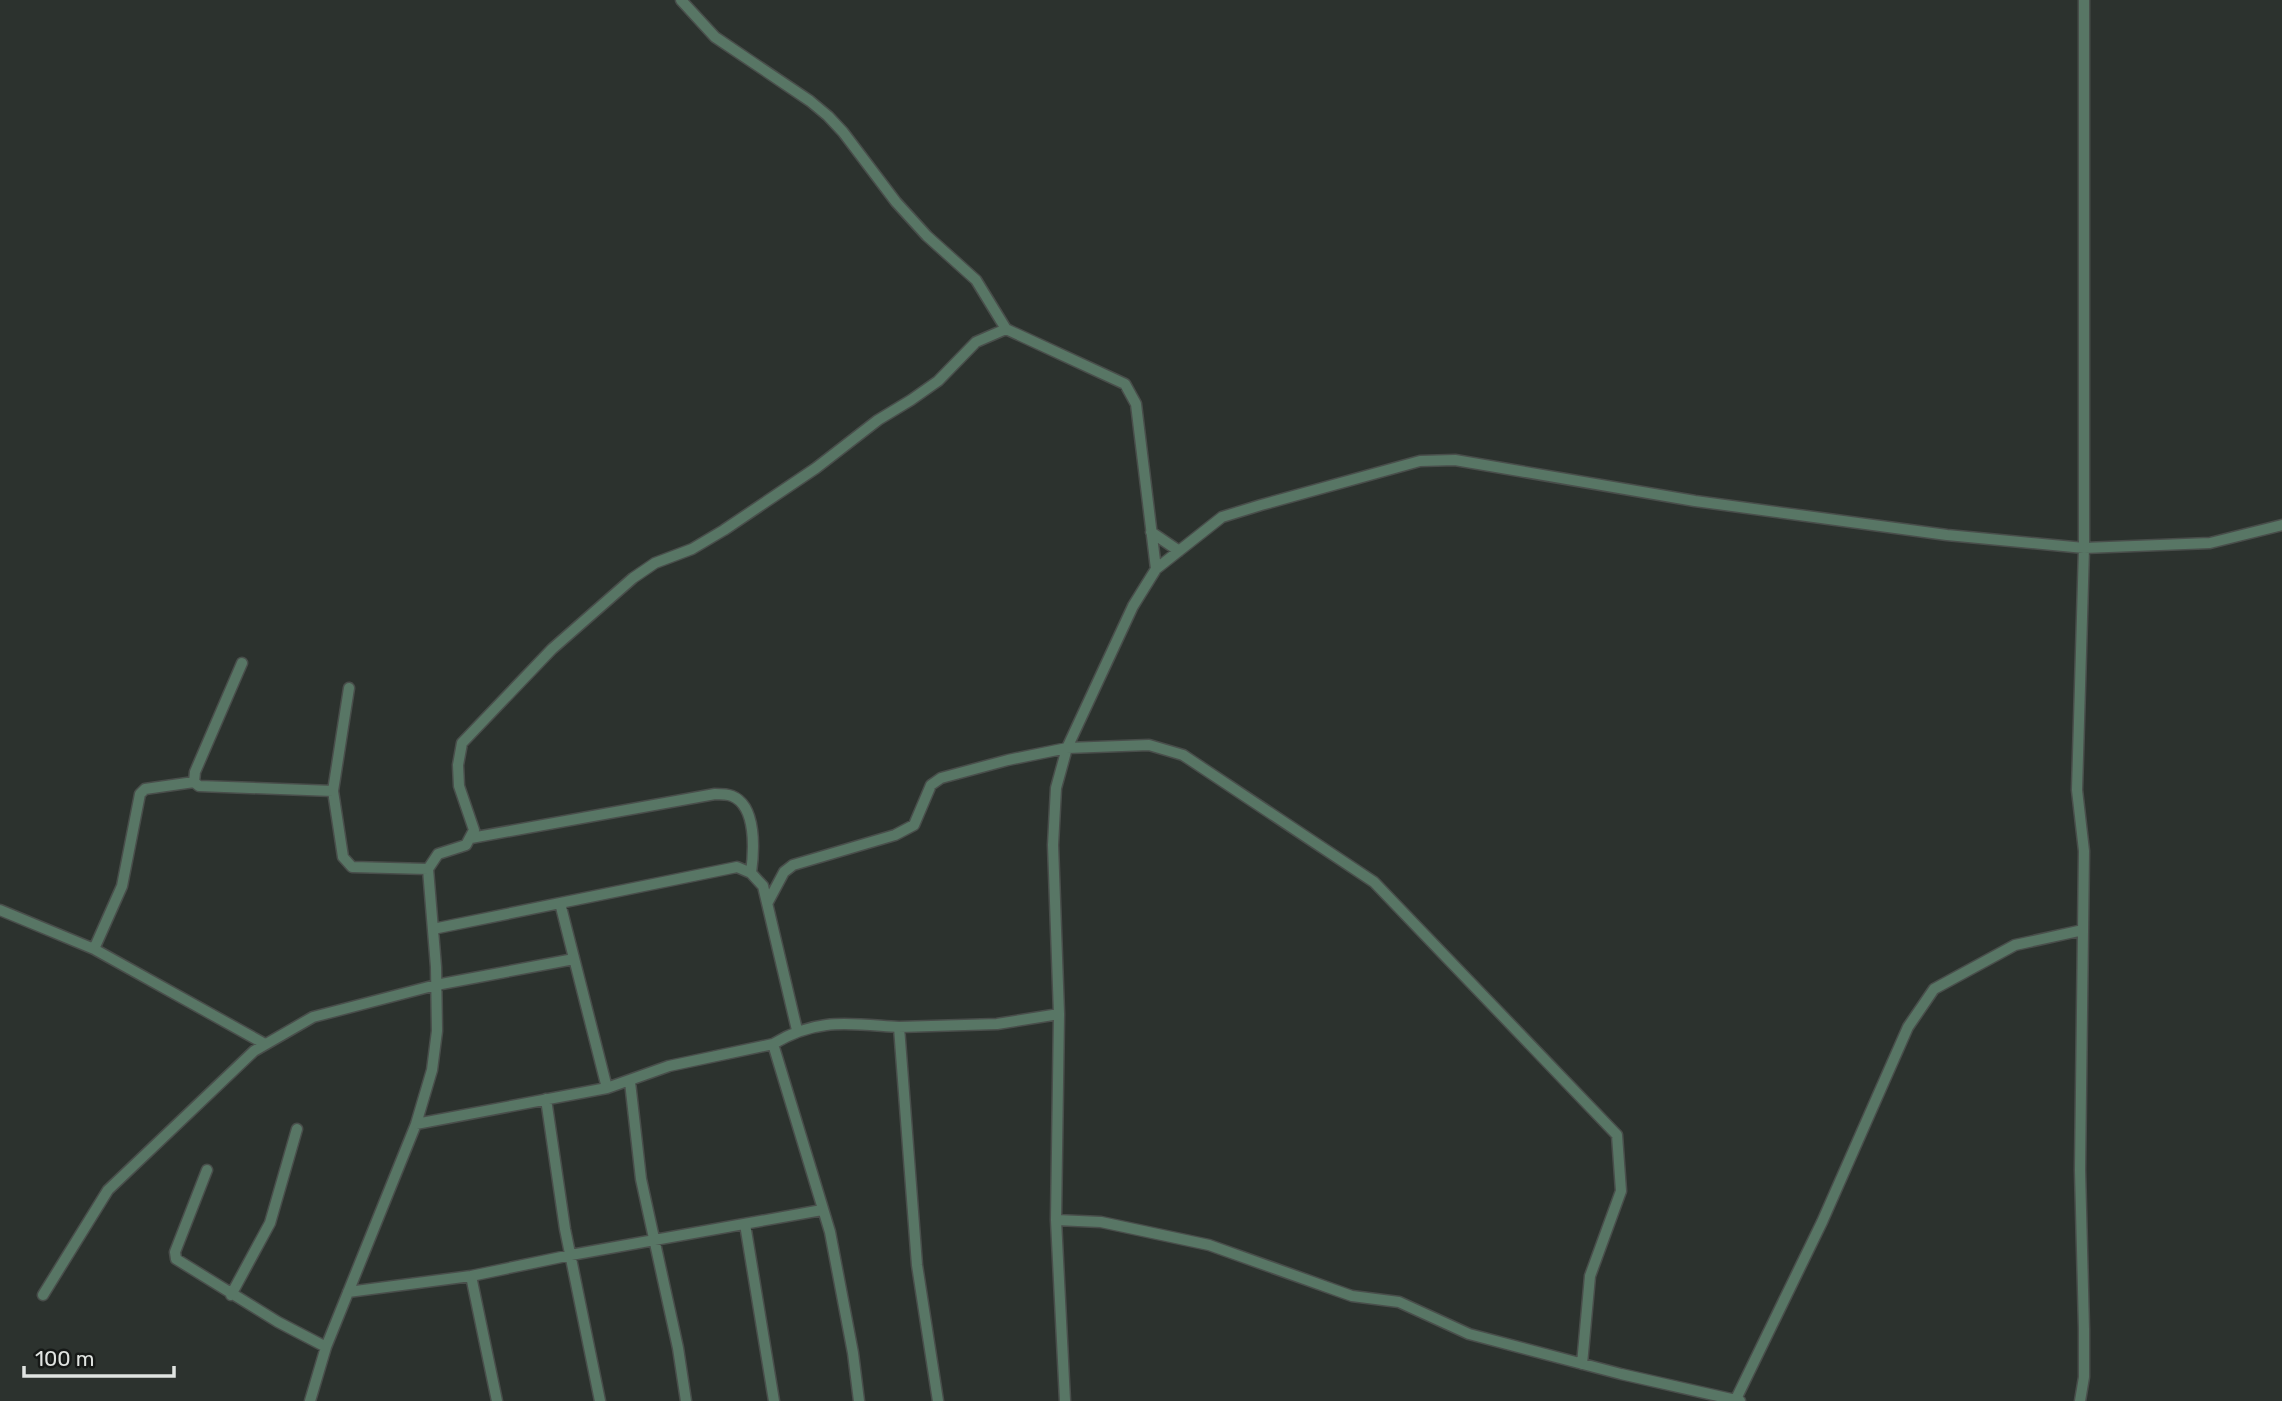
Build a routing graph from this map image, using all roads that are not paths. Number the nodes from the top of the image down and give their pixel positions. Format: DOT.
graph roads {
  1 [pos="681,0"];
  2 [pos="2084,0"];
  3 [pos="1006,329"];
  4 [pos="2282,525"];
  5 [pos="1152,532"];
  6 [pos="2084,548"];
  7 [pos="1179,551"];
  8 [pos="1156,569"];
  9 [pos="242,663"];
  10 [pos="349,688"];
  11 [pos="1066,748"];
  12 [pos="194,782"];
  13 [pos="333,791"];
  14 [pos="471,838"];
  15 [pos="428,869"];
  16 [pos="751,873"];
  17 [pos="768,902"];
  18 [pos="560,903"];
  19 [pos="0,910"];
  20 [pos="433,929"];
  21 [pos="2083,930"];
  22 [pos="94,949"];
  23 [pos="574,959"];
  24 [pos="436,985"];
  25 [pos="1059,1014"];
  26 [pos="899,1027"];
  27 [pos="797,1030"];
  28 [pos="265,1044"];
  29 [pos="773,1044"];
  30 [pos="630,1082"];
  31 [pos="607,1088"];
  32 [pos="547,1099"];
  33 [pos="416,1124"];
  34 [pos="297,1129"];
  35 [pos="207,1170"];
  36 [pos="822,1210"];
  37 [pos="1056,1220"];
  38 [pos="745,1224"];
  39 [pos="653,1241"];
  40 [pos="571,1255"];
  41 [pos="471,1276"];
  42 [pos="348,1292"];
  43 [pos="43,1295"];
  44 [pos="231,1295"];
  45 [pos="326,1348"];
  46 [pos="1582,1364"];
  47 [pos="310,1401"];
  48 [pos="496,1401"];
  49 [pos="600,1401"];
  50 [pos="686,1401"];
  51 [pos="774,1401"];
  52 [pos="859,1401"];
  53 [pos="938,1401"];
  54 [pos="1065,1401"];
  55 [pos="1737,1401"];
  56 [pos="2080,1401"];
  1 -- 3 [label="street"];
  2 -- 6 [label="street"];
  3 -- 5 [label="street"];
  3 -- 14 [label="street"];
  4 -- 6 [label="street"];
  5 -- 7 [label="street"];
  5 -- 8 [label="street"];
  6 -- 7 [label="street"];
  6 -- 21 [label="street"];
  7 -- 8 [label="street"];
  8 -- 11 [label="street"];
  9 -- 12 [label="street"];
  10 -- 13 [label="street"];
  11 -- 17 [label="street"];
  11 -- 25 [label="street"];
  11 -- 46 [label="street"];
  12 -- 13 [label="street"];
  12 -- 22 [label="street"];
  13 -- 15 [label="street"];
  14 -- 15 [label="street"];
  14 -- 16 [label="street"];
  15 -- 20 [label="street"];
  16 -- 17 [label="street"];
  16 -- 18 [label="street"];
  17 -- 27 [label="street"];
  18 -- 20 [label="street"];
  18 -- 23 [label="street"];
  19 -- 22 [label="street"];
  20 -- 24 [label="street"];
  21 -- 55 [label="street"];
  21 -- 56 [label="street"];
  22 -- 28 [label="street"];
  23 -- 24 [label="street"];
  23 -- 31 [label="street"];
  24 -- 28 [label="street"];
  24 -- 33 [label="street"];
  25 -- 26 [label="street"];
  25 -- 37 [label="street"];
  26 -- 27 [label="street"];
  26 -- 53 [label="street"];
  27 -- 29 [label="street"];
  28 -- 43 [label="street"];
  29 -- 30 [label="street"];
  29 -- 36 [label="street"];
  30 -- 31 [label="street"];
  30 -- 39 [label="street"];
  31 -- 32 [label="street"];
  32 -- 33 [label="street"];
  32 -- 40 [label="street"];
  33 -- 42 [label="street"];
  34 -- 44 [label="street"];
  35 -- 44 [label="street"];
  36 -- 38 [label="street"];
  36 -- 52 [label="street"];
  37 -- 46 [label="street"];
  37 -- 54 [label="street"];
  38 -- 39 [label="street"];
  38 -- 51 [label="street"];
  39 -- 40 [label="street"];
  39 -- 50 [label="street"];
  40 -- 41 [label="street"];
  40 -- 49 [label="street"];
  41 -- 42 [label="street"];
  41 -- 48 [label="street"];
  42 -- 45 [label="street"];
  44 -- 45 [label="street"];
  45 -- 47 [label="street"];
  46 -- 55 [label="street"];
}
